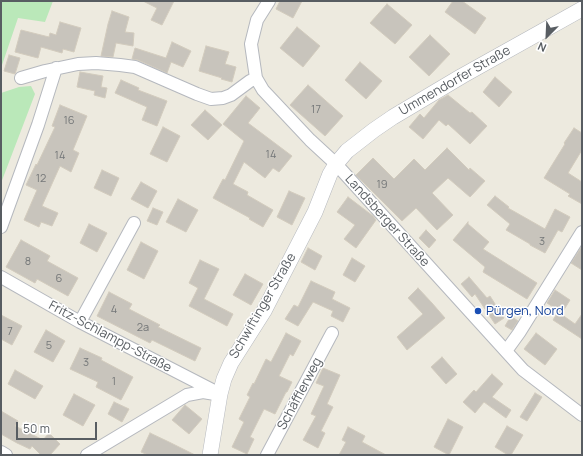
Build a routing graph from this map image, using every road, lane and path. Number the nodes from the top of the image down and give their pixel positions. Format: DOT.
graph roads {
  1 [pos="269,1"];
  2 [pos="582,9"];
  3 [pos="56,68"];
  4 [pos="21,78"];
  5 [pos="256,78"];
  6 [pos="336,164"];
  7 [pos="134,223"];
  8 [pos="1,227"];
  9 [pos="582,232"];
  10 [pos="1,277"];
  11 [pos="80,322"];
  12 [pos="332,333"];
  13 [pos="506,351"];
  14 [pos="220,394"];
  15 [pos="582,415"];
  16 [pos="1,452"];
  17 [pos="6,455"];
  18 [pos="87,455"];
  19 [pos="210,455"];
  20 [pos="268,455"];
  1 -- 5 [label="street, Landsberger Straße"];
  2 -- 6 [label="street, Ummendorfer Straße"];
  3 -- 4 [label="street"];
  3 -- 5 [label="street"];
  3 -- 8 [label="street"];
  5 -- 6 [label="street, Landsberger Straße"];
  6 -- 13 [label="street, Landsberger Straße"];
  6 -- 14 [label="street, Schwiftinger Straße"];
  7 -- 11 [label="street"];
  9 -- 13 [label="street"];
  10 -- 11 [label="street, Fritz-Schlampp-Straße"];
  11 -- 14 [label="street, Fritz-Schlampp-Straße"];
  12 -- 20 [label="street, Schäfflerweg"];
  13 -- 15 [label="street, Landsberger Straße"];
  14 -- 18 [label="street"];
  14 -- 19 [label="street, Schwiftinger Straße"];
  16 -- 17 [label="street"];
}
